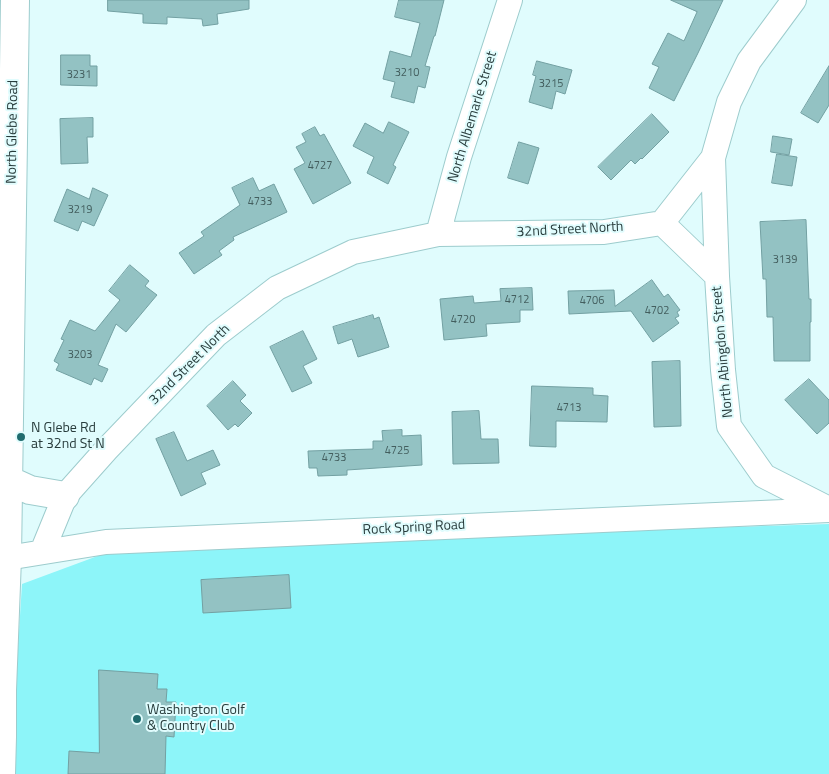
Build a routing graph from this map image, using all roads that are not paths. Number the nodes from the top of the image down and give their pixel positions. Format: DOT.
graph roads {
  1 [pos="15,0"];
  2 [pos="510,0"];
  3 [pos="794,0"];
  4 [pos="7,42"];
  5 [pos="714,158"];
  6 [pos="662,222"];
  7 [pos="438,234"];
  8 [pos="717,276"];
  9 [pos="764,476"];
  10 [pos="8,480"];
  11 [pos="65,496"];
  12 [pos="829,509"];
  13 [pos="766,512"];
  14 [pos="42,552"];
  15 [pos="4,557"];
  16 [pos="1,774"];
  1 -- 4 [label="main road, North Glebe Road"];
  2 -- 7 [label="street, North Albemarle Street"];
  3 -- 5 [label="street, North Abingdon Street"];
  4 -- 10 [label="main road, North Glebe Road"];
  5 -- 6 [label="street, North Abingdon Street"];
  5 -- 8 [label="street, North Abingdon Street"];
  6 -- 7 [label="street, 32nd Street North"];
  6 -- 8 [label="street, North Abingdon Street"];
  7 -- 11 [label="street, 32nd Street North"];
  8 -- 9 [label="street, North Abingdon Street"];
  9 -- 12 [label="street, North Abingdon Street"];
  9 -- 13 [label="street"];
  10 -- 11 [label="main road"];
  10 -- 15 [label="main road, North Glebe Road"];
  11 -- 14 [label="street, 32nd Street North"];
  12 -- 13 [label="street, Rock Spring Road"];
  13 -- 14 [label="street, Rock Spring Road"];
  14 -- 15 [label="street, Rock Spring Road"];
  15 -- 16 [label="main road, North Glebe Road"];
}
